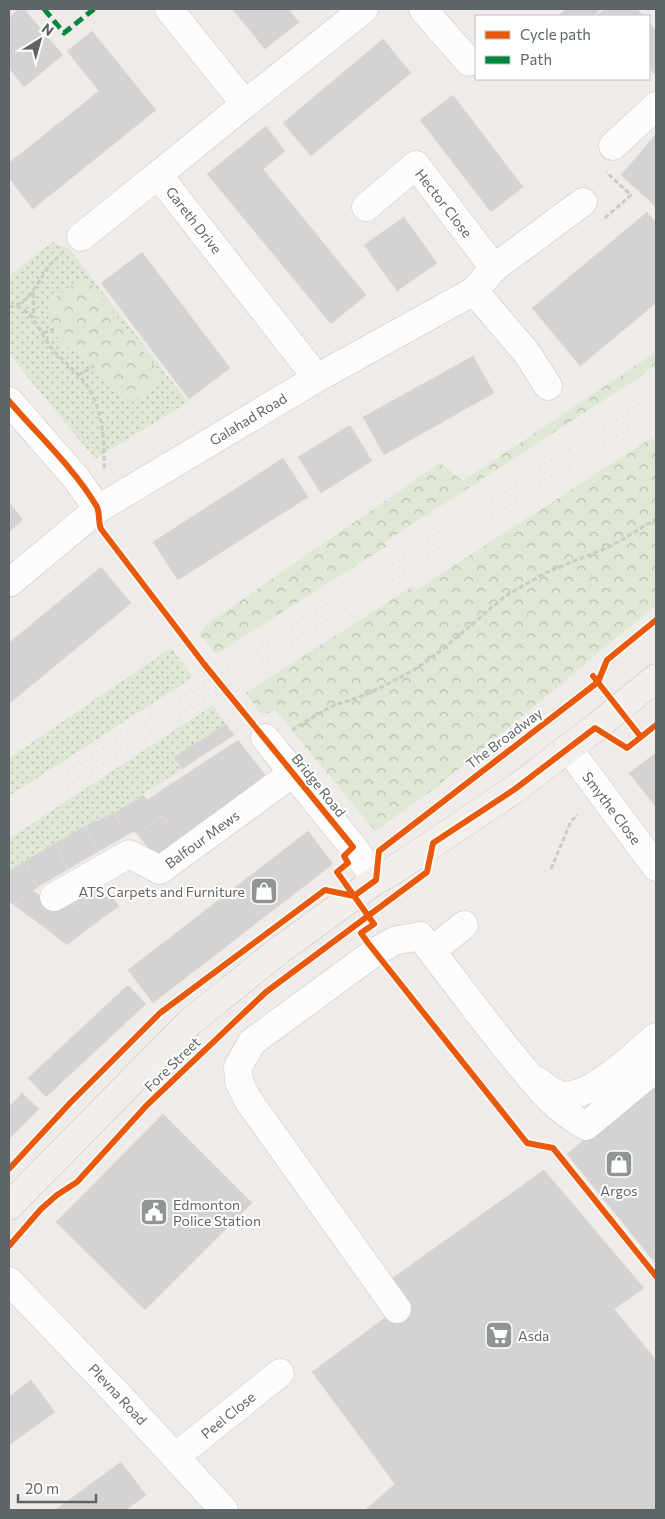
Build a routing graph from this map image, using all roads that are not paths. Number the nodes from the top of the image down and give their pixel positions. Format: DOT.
graph roads {
  1 [pos="169,9"];
  2 [pos="364,9"];
  3 [pos="423,9"];
  4 [pos="468,62"];
  5 [pos="245,104"];
  6 [pos="656,106"];
  7 [pos="614,146"];
  8 [pos="158,175"];
  9 [pos="583,202"];
  10 [pos="366,207"];
  11 [pos="81,237"];
  12 [pos="494,268"];
  13 [pos="474,291"];
  14 [pos="317,378"];
  15 [pos="548,386"];
  16 [pos="9,401"];
  17 [pos="98,509"];
  18 [pos="9,583"];
  19 [pos="656,678"];
  20 [pos="269,743"];
  21 [pos="568,748"];
  22 [pos="293,773"];
  23 [pos="656,867"];
  24 [pos="376,880"];
  25 [pos="54,897"];
  26 [pos="464,926"];
  27 [pos="432,951"];
  28 [pos="656,1037"];
  29 [pos="656,1068"];
  30 [pos="527,1073"];
  31 [pos="9,1206"];
  32 [pos="9,1281"];
  33 [pos="397,1309"];
  34 [pos="280,1373"];
  35 [pos="175,1457"];
  36 [pos="224,1510"];
  1 -- 5 [label="street"];
  2 -- 5 [label="street, Gareth Drive"];
  3 -- 4 [label="street"];
  5 -- 8 [label="street, Gareth Drive"];
  6 -- 7 [label="street"];
  8 -- 11 [label="street"];
  8 -- 14 [label="street, Gareth Drive"];
  9 -- 12 [label="street, Galahad Road"];
  10 -- 12 [label="street, Hector Close"];
  12 -- 13 [label="street, Galahad Road"];
  13 -- 14 [label="street, Galahad Road"];
  13 -- 15 [label="street"];
  14 -- 17 [label="street, Galahad Road"];
  16 -- 17 [label="street"];
  17 -- 18 [label="street, Galahad Road"];
  19 -- 21 [label="main road"];
  20 -- 22 [label="street, Bridge Road"];
  21 -- 23 [label="street, Smythe Close"];
  21 -- 24 [label="main road"];
  22 -- 24 [label="street, Bridge Road"];
  22 -- 25 [label="street, Balfour Mews"];
  24 -- 31 [label="main road, Fore Street"];
  26 -- 27 [label="street"];
  27 -- 30 [label="street"];
  27 -- 33 [label="street"];
  28 -- 30 [label="street"];
  29 -- 30 [label="street"];
  32 -- 35 [label="street, Plevna Road"];
  34 -- 35 [label="street, Peel Close"];
  35 -- 36 [label="street, Plevna Road"];
}
